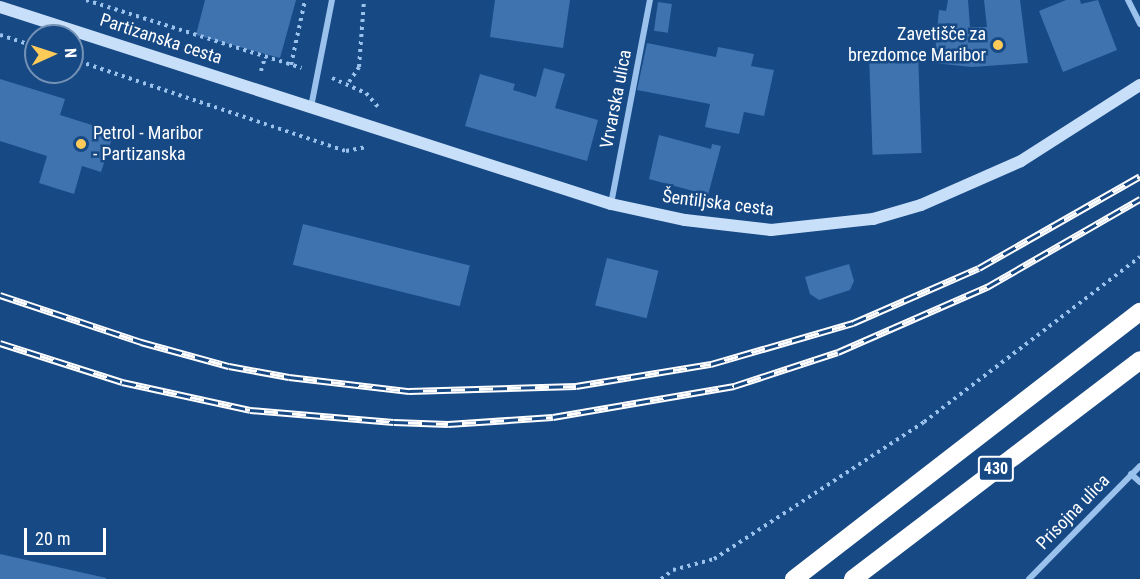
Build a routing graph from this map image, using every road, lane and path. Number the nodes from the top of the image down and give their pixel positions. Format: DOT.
graph roads {
  1 [pos="86,0"];
  2 [pos="305,0"];
  3 [pos="332,0"];
  4 [pos="364,0"];
  5 [pos="650,0"];
  6 [pos="1128,0"];
  7 [pos="0,7"];
  8 [pos="1140,24"];
  9 [pos="0,35"];
  10 [pos="24,43"];
  11 [pos="84,63"];
  12 [pos="339,80"];
  13 [pos="349,82"];
  14 [pos="1140,85"];
  15 [pos="366,93"];
  16 [pos="310,107"];
  17 [pos="346,151"];
  18 [pos="611,204"];
  19 [pos="1140,257"];
  20 [pos="1140,312"];
  21 [pos="1140,360"];
  22 [pos="1140,466"];
  23 [pos="1131,474"];
  24 [pos="1140,482"];
  25 [pos="662,579"];
  26 [pos="794,579"];
  27 [pos="853,579"];
  28 [pos="1029,579"];
  1 -- 2 [label="path"];
  3 -- 16 [label="street"];
  4 -- 13 [label="path"];
  5 -- 18 [label="street, Vrvarska ulica"];
  6 -- 8 [label="street"];
  7 -- 16 [label="street, Partizanska cesta"];
  9 -- 10 [label="path"];
  11 -- 17 [label="path"];
  12 -- 13 [label="path"];
  13 -- 15 [label="path"];
  14 -- 18 [label="street, Šentiljska cesta"];
  16 -- 18 [label="street, Šentiljska cesta"];
  19 -- 25 [label="path"];
  20 -- 26 [label="highway, 430"];
  21 -- 27 [label="highway, 430"];
  22 -- 23 [label="street, Prisojna ulica"];
  23 -- 24 [label="street"];
  23 -- 28 [label="street, Prisojna ulica"];
}
